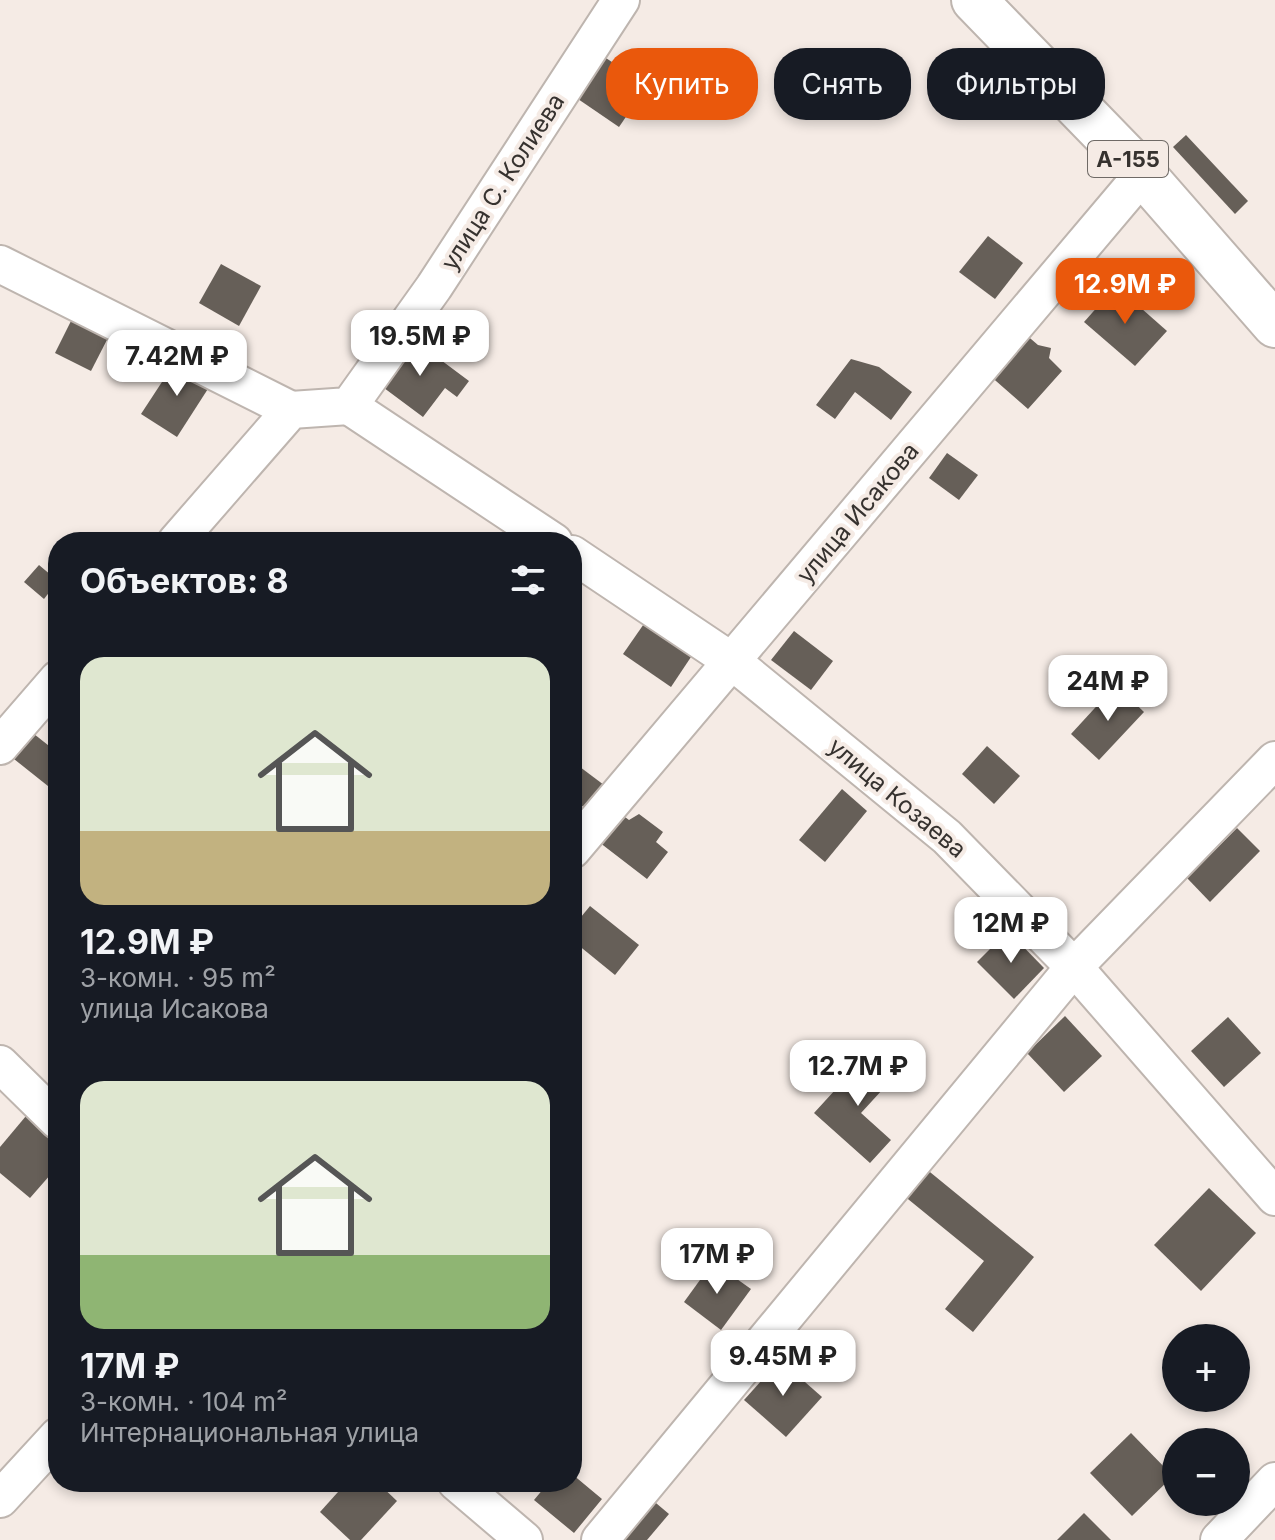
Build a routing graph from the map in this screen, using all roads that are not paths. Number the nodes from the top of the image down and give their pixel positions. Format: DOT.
graph roads {
  1 [pos="621,0"];
  2 [pos="974,0"];
  3 [pos="1143,174"];
  4 [pos="0,264"];
  5 [pos="1275,325"];
  6 [pos="349,406"];
  7 [pos="291,410"];
  8 [pos="185,532"];
  9 [pos="539,532"];
  10 [pos="582,561"];
  11 [pos="733,662"];
  12 [pos="48,691"];
  13 [pos="0,746"];
  14 [pos="1275,760"];
  15 [pos="582,838"];
  16 [pos="1074,967"];
  17 [pos="0,1064"];
  18 [pos="48,1111"];
  19 [pos="1275,1197"];
  20 [pos="48,1447"];
  21 [pos="1275,1481"];
  22 [pos="468,1492"];
  23 [pos="0,1499"];
  24 [pos="524,1540"];
  25 [pos="600,1540"];
  26 [pos="1219,1540"];
  1 -- 6 [label="street, улица С. Колиева"];
  2 -- 3 [label="main road, А-155"];
  3 -- 5 [label="main road, А-155"];
  3 -- 11 [label="street, улица Исакова"];
  4 -- 7 [label="street"];
  6 -- 7 [label="street"];
  6 -- 9 [label="street"];
  7 -- 8 [label="street"];
  10 -- 11 [label="street, улица Козаева"];
  11 -- 15 [label="street, улица Исакова"];
  11 -- 16 [label="street, улица Козаева"];
  12 -- 13 [label="street"];
  14 -- 16 [label="street"];
  16 -- 19 [label="street, улица Козаева"];
  16 -- 25 [label="street"];
  17 -- 18 [label="street"];
  20 -- 23 [label="street"];
  21 -- 26 [label="street"];
  22 -- 24 [label="street"];
}
